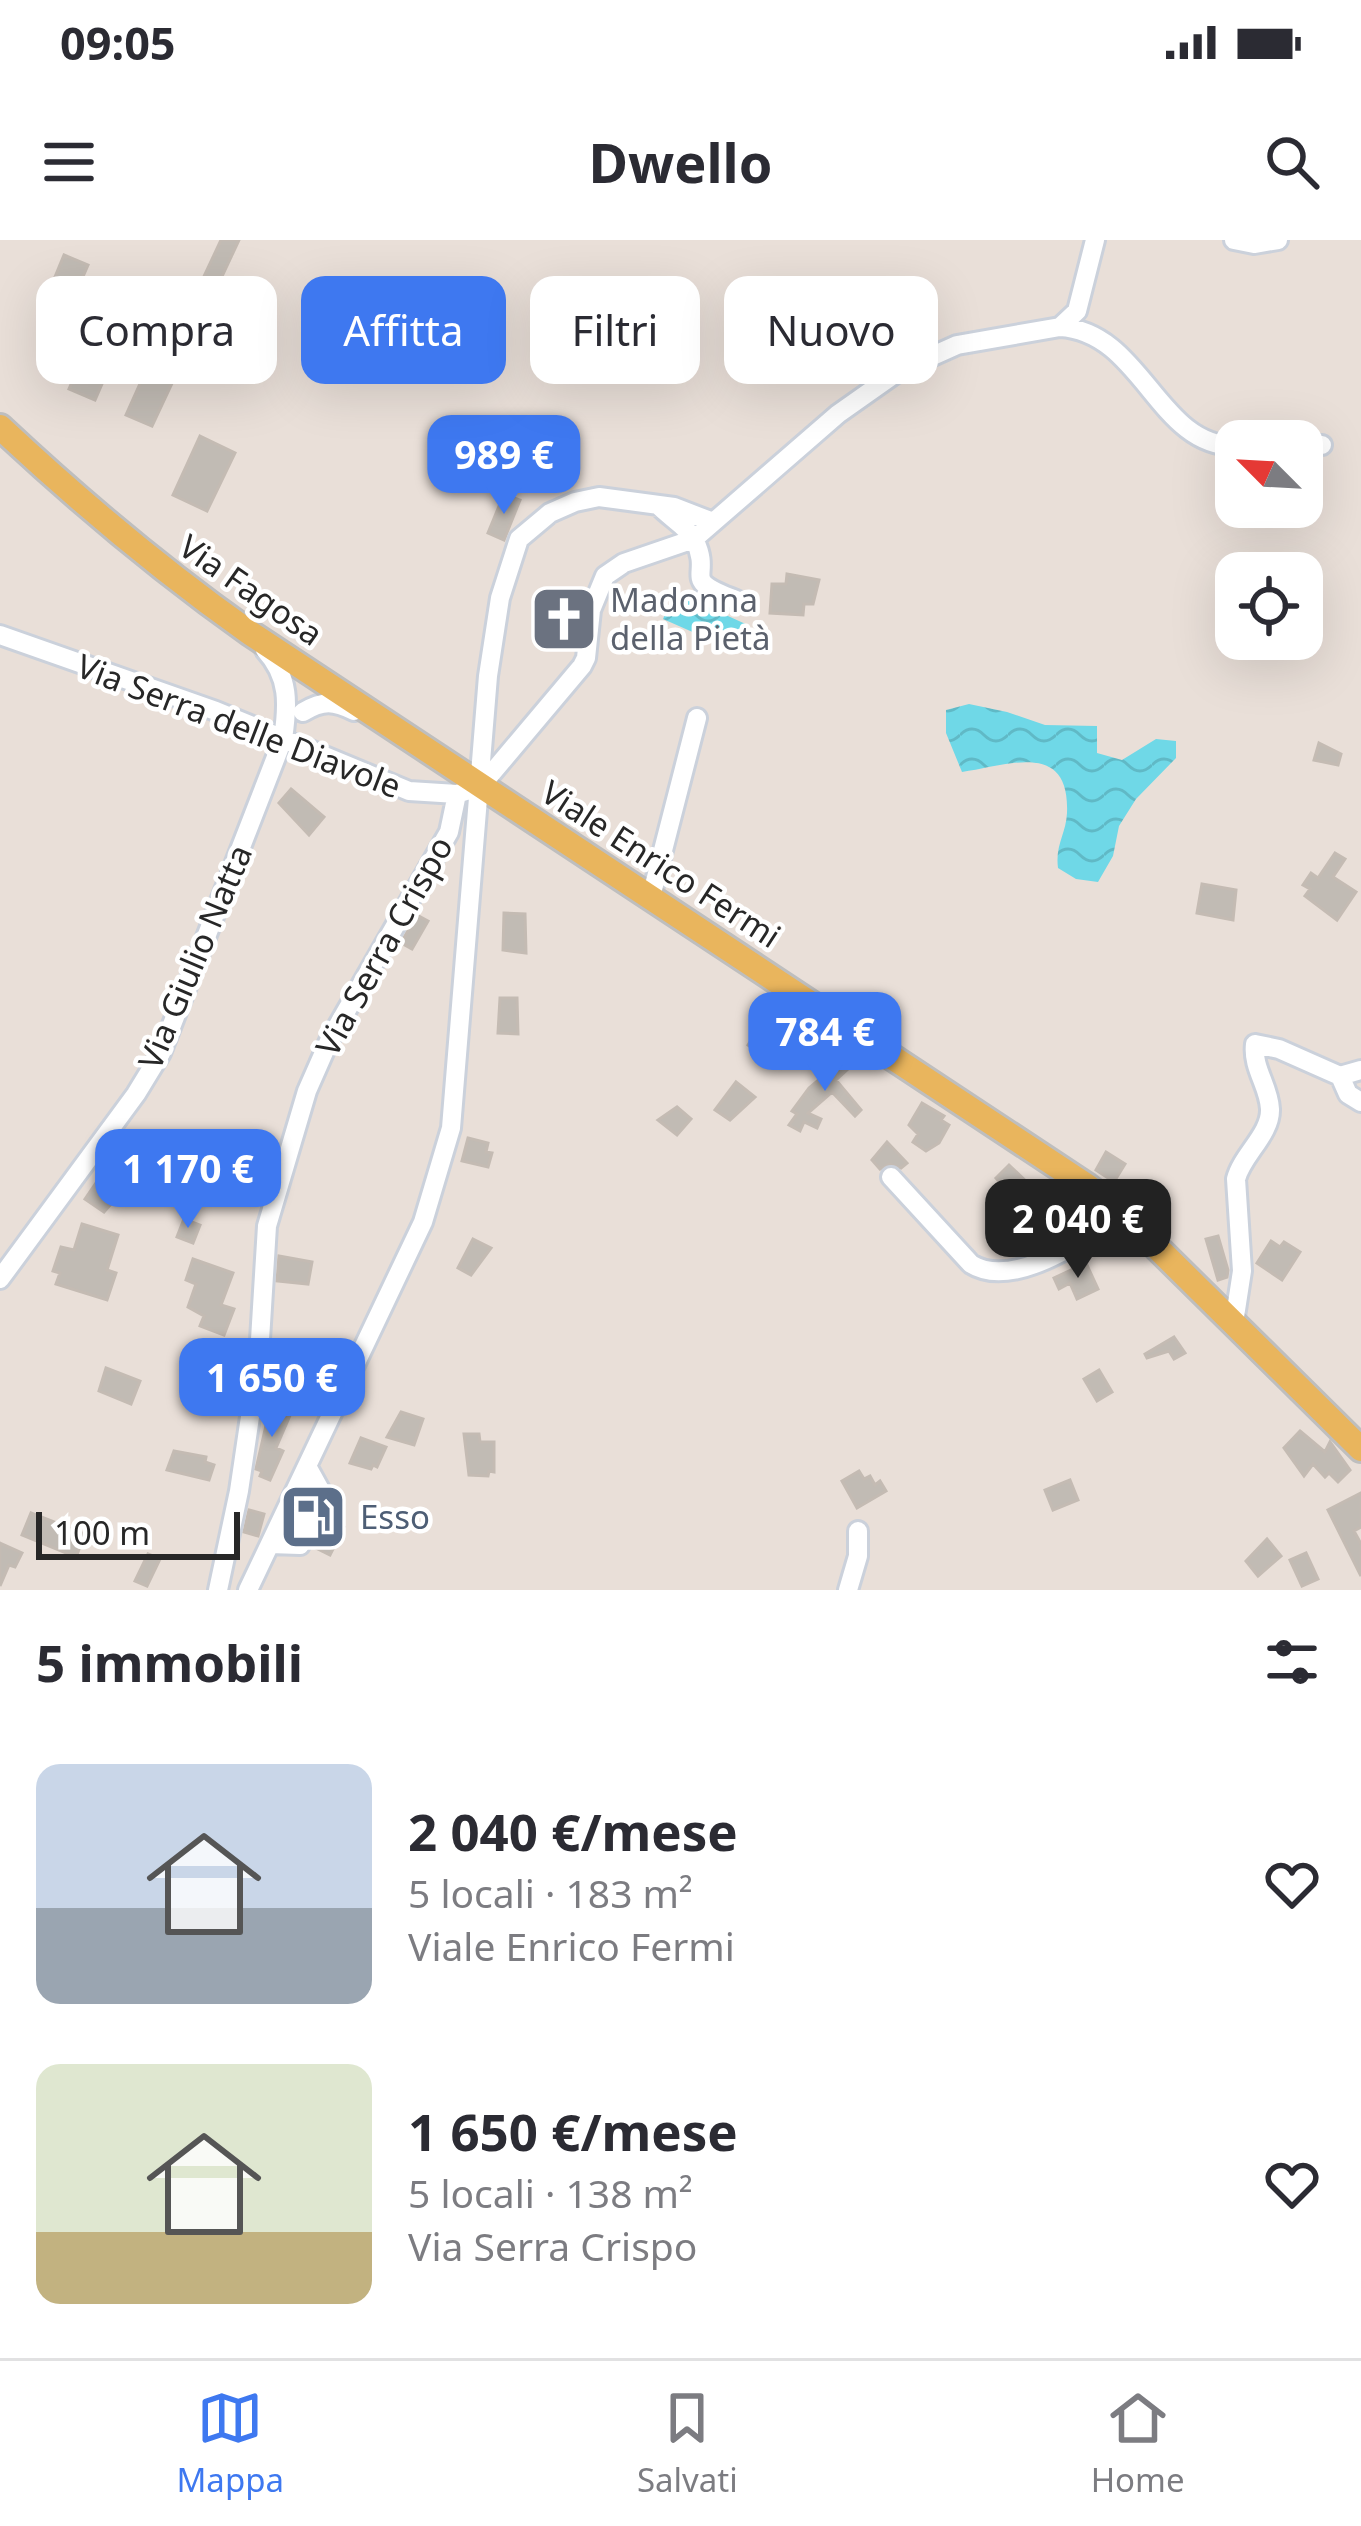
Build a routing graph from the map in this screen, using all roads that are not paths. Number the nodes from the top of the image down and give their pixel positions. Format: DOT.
graph roads {
  1 [pos="1095,240"];
  2 [pos="1234,240"];
  3 [pos="1278,240"];
  4 [pos="1060,327"];
  5 [pos="0,427"];
  6 [pos="1215,444"];
  7 [pos="658,506"];
  8 [pos="713,521"];
  9 [pos="694,539"];
  10 [pos="736,600"];
  11 [pos="250,633"];
  12 [pos="0,635"];
  13 [pos="312,673"];
  14 [pos="296,708"];
  15 [pos="697,718"];
  16 [pos="382,721"];
  17 [pos="284,739"];
  18 [pos="469,790"];
  19 [pos="651,897"];
  20 [pos="1361,1070"];
  21 [pos="1340,1076"];
  22 [pos="1361,1102"];
  23 [pos="891,1178"];
  24 [pos="1124,1215"];
  25 [pos="0,1279"];
  26 [pos="1234,1323"];
  27 [pos="1361,1449"];
  28 [pos="858,1531"];
  29 [pos="218,1590"];
  30 [pos="248,1590"];
  31 [pos="848,1590"];
  1 -- 4 [label="street"];
  2 -- 3 [label="street"];
  4 -- 6 [label="street"];
  4 -- 8 [label="street"];
  5 -- 11 [label="main road, Via Fagosa"];
  7 -- 8 [label="street"];
  7 -- 9 [label="street"];
  7 -- 18 [label="street"];
  8 -- 9 [label="street"];
  9 -- 10 [label="street"];
  9 -- 18 [label="street"];
  11 -- 13 [label="main road, Via Fagosa"];
  11 -- 14 [label="street"];
  12 -- 17 [label="street, Via Serra delle Diavole"];
  13 -- 14 [label="street"];
  13 -- 16 [label="main road, Via Fagosa"];
  14 -- 16 [label="street"];
  14 -- 17 [label="street, Via Giulio Natta"];
  15 -- 19 [label="street"];
  16 -- 18 [label="main road, Via Fagosa"];
  17 -- 18 [label="street, Via Serra delle Diavole"];
  17 -- 25 [label="street, Via Giulio Natta"];
  18 -- 19 [label="main road, Viale Enrico Fermi"];
  18 -- 29 [label="street, Via Serra Crispo"];
  18 -- 30 [label="street"];
  19 -- 24 [label="main road, Viale Enrico Fermi"];
  20 -- 21 [label="street"];
  21 -- 22 [label="street"];
  21 -- 26 [label="street"];
  23 -- 24 [label="street"];
  24 -- 26 [label="main road, Viale Enrico Fermi"];
  26 -- 27 [label="main road, Viale Enrico Fermi"];
  28 -- 31 [label="street"];
}
